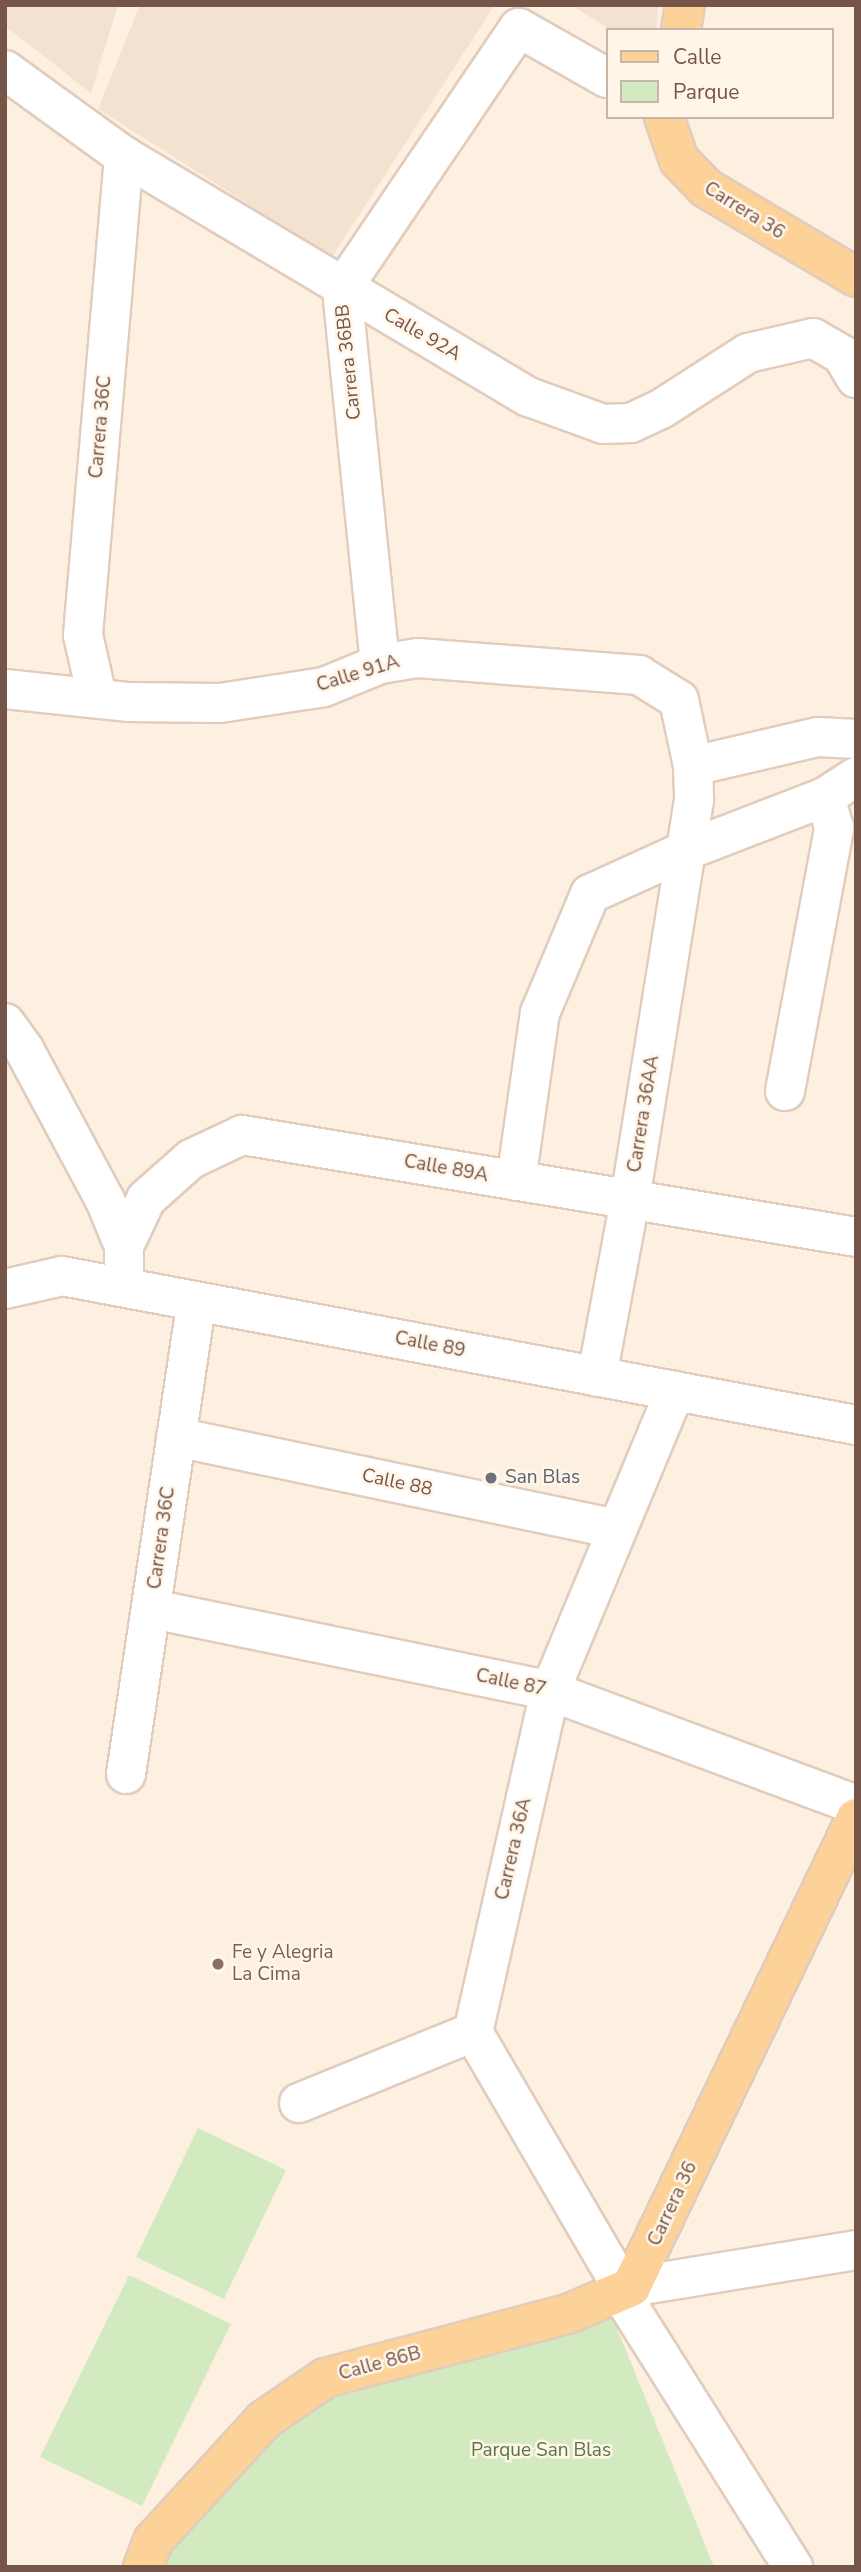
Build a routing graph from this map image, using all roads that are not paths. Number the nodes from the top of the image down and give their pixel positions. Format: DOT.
graph roads {
  1 [pos="685,5"];
  2 [pos="681,28"];
  3 [pos="5,70"];
  4 [pos="606,77"];
  5 [pos="665,119"];
  6 [pos="124,156"];
  7 [pos="856,276"];
  8 [pos="342,289"];
  9 [pos="856,379"];
  10 [pos="380,664"];
  11 [pos="5,689"];
  12 [pos="97,697"];
  13 [pos="856,738"];
  14 [pos="693,766"];
  15 [pos="841,787"];
  16 [pos="685,850"];
  17 [pos="5,1023"];
  18 [pos="785,1091"];
  19 [pos="516,1181"];
  20 [pos="630,1200"];
  21 [pos="856,1237"];
  22 [pos="124,1246"];
  23 [pos="124,1287"];
  24 [pos="5,1289"];
  25 [pos="197,1301"];
  26 [pos="597,1377"];
  27 [pos="675,1391"];
  28 [pos="856,1426"];
  29 [pos="176,1437"];
  30 [pos="617,1529"];
  31 [pos="152,1609"];
  32 [pos="550,1691"];
  33 [pos="126,1774"];
  34 [pos="856,1805"];
  35 [pos="856,1818"];
  36 [pos="473,2032"];
  37 [pos="299,2103"];
  38 [pos="856,2250"];
  39 [pos="626,2289"];
  40 [pos="148,2554"];
  41 [pos="793,2567"];
  1 -- 2 [label="main road"];
  3 -- 6 [label="street, Calle 92A"];
  4 -- 8 [label="street, Carrera 36BB"];
  5 -- 7 [label="main road, Carrera 36"];
  6 -- 8 [label="street, Calle 92A"];
  6 -- 12 [label="street, Carrera 36C"];
  8 -- 9 [label="street, Calle 92A"];
  8 -- 10 [label="street, Carrera 36BB"];
  10 -- 12 [label="street, Calle 91A"];
  10 -- 14 [label="street, Calle 91A"];
  11 -- 12 [label="street, Calle 91A"];
  13 -- 14 [label="street"];
  14 -- 16 [label="street, Carrera 36AA"];
  15 -- 16 [label="street"];
  15 -- 18 [label="street"];
  16 -- 19 [label="street"];
  16 -- 20 [label="street, Carrera 36AA"];
  17 -- 22 [label="street"];
  19 -- 20 [label="street, Calle 89A"];
  19 -- 22 [label="street, Calle 89A"];
  20 -- 21 [label="street, Calle 89A"];
  20 -- 26 [label="street, Carrera 36AA"];
  22 -- 23 [label="street, Calle 89A"];
  23 -- 24 [label="street, Calle 89"];
  23 -- 25 [label="street, Calle 89"];
  25 -- 26 [label="street, Calle 89"];
  25 -- 29 [label="street, Carrera 36C"];
  26 -- 27 [label="street, Calle 89"];
  27 -- 28 [label="street, Calle 89"];
  27 -- 30 [label="street, Carrera 36A"];
  29 -- 30 [label="street, Calle 88"];
  29 -- 31 [label="street, Carrera 36C"];
  30 -- 32 [label="street, Carrera 36A"];
  31 -- 32 [label="street, Calle 87"];
  31 -- 33 [label="street, Carrera 36C"];
  32 -- 34 [label="street, Calle 87"];
  32 -- 36 [label="street, Carrera 36A"];
  35 -- 39 [label="main road, Carrera 36"];
  36 -- 37 [label="street"];
  36 -- 39 [label="street"];
  38 -- 39 [label="street, Calle 86B"];
  39 -- 40 [label="main road, Calle 86B"];
  39 -- 41 [label="street"];
}
